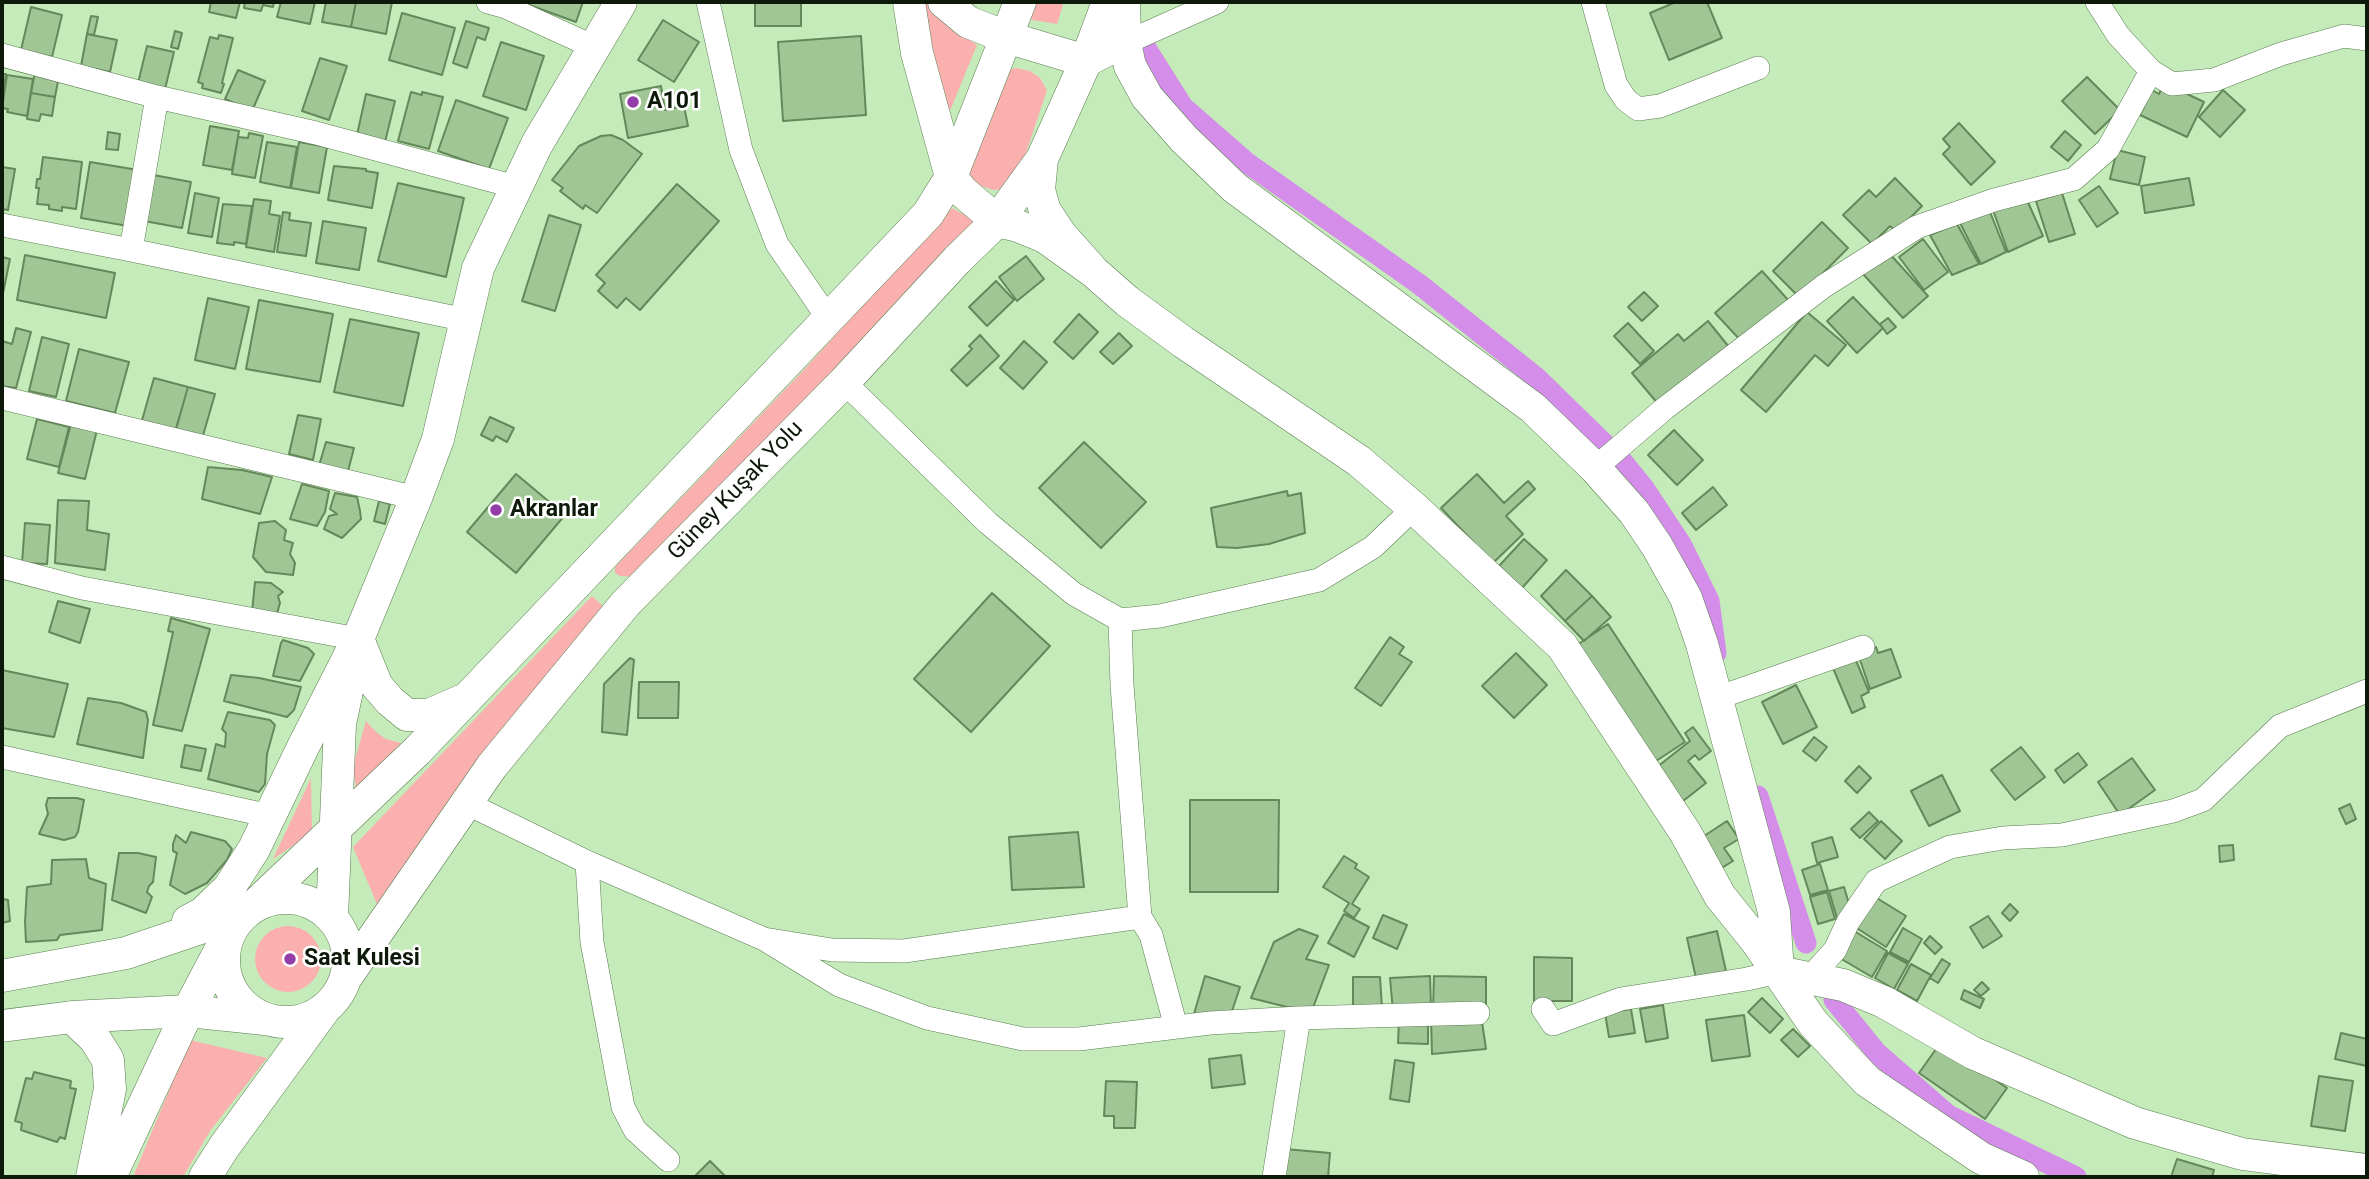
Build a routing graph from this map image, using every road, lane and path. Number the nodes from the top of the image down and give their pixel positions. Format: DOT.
graph roads {
  1 [pos="488,2"];
  2 [pos="621,2"];
  3 [pos="708,2"];
  4 [pos="909,2"];
  5 [pos="944,2"];
  6 [pos="1020,2"];
  7 [pos="1108,2"];
  8 [pos="1124,2"];
  9 [pos="1217,2"];
  10 [pos="1593,2"];
  11 [pos="2097,2"];
  12 [pos="1006,37"];
  13 [pos="2367,40"];
  14 [pos="1125,43"];
  15 [pos="594,47"];
  16 [pos="2,55"];
  17 [pos="1086,61"];
  18 [pos="1758,68"];
  19 [pos="2151,71"];
  20 [pos="157,97"];
  21 [pos="1042,159"];
  22 [pos="951,177"];
  23 [pos="516,187"];
  24 [pos="997,221"];
  25 [pos="2,225"];
  26 [pos="131,250"];
  27 [pos="1094,272"];
  28 [pos="828,318"];
  29 [pos="466,320"];
  30 [pos="844,382"];
  31 [pos="2,398"];
  32 [pos="1599,465"];
  33 [pos="416,498"];
  34 [pos="1414,508"];
  35 [pos="2,567"];
  36 [pos="592,567"];
  37 [pos="626,603"];
  38 [pos="1120,620"];
  39 [pos="358,639"];
  40 [pos="1863,648"];
  41 [pos="2367,691"];
  42 [pos="1717,698"];
  43 [pos="467,699"];
  44 [pos="2,757"];
  45 [pos="466,803"];
  46 [pos="270,816"];
  47 [pos="336,829"];
  48 [pos="587,862"];
  49 [pos="255,905"];
  50 [pos="332,917"];
  51 [pos="1140,917"];
  52 [pos="228,936"];
  53 [pos="764,939"];
  54 [pos="126,953"];
  55 [pos="1778,972"];
  56 [pos="347,975"];
  57 [pos="2,976"];
  58 [pos="1809,979"];
  59 [pos="324,1010"];
  60 [pos="1543,1010"];
  61 [pos="188,1011"];
  62 [pos="1478,1013"];
  63 [pos="72,1017"];
  64 [pos="1299,1018"];
  65 [pos="266,1019"];
  66 [pos="2,1026"];
  67 [pos="1176,1027"];
  68 [pos="668,1160"];
  69 [pos="2367,1170"];
  70 [pos="92,1177"];
  71 [pos="110,1177"];
  72 [pos="205,1177"];
  73 [pos="1274,1177"];
  74 [pos="2023,1177"];
  1 -- 15 [label="street"];
  2 -- 15 [label="main road"];
  3 -- 28 [label="street"];
  4 -- 22 [label="main road"];
  5 -- 12 [label="main road"];
  6 -- 12 [label="main road"];
  7 -- 17 [label="main road, Güney Kuşak Yolu"];
  8 -- 14 [label="main road"];
  9 -- 14 [label="street"];
  10 -- 18 [label="street"];
  11 -- 19 [label="street"];
  12 -- 17 [label="main road"];
  12 -- 22 [label="main road"];
  13 -- 19 [label="street"];
  14 -- 17 [label="main road"];
  14 -- 32 [label="main road"];
  15 -- 23 [label="main road"];
  16 -- 20 [label="street"];
  17 -- 21 [label="main road, Güney Kuşak Yolu"];
  19 -- 32 [label="street"];
  20 -- 23 [label="street"];
  20 -- 26 [label="street"];
  21 -- 24 [label="main road, Güney Kuşak Yolu"];
  21 -- 27 [label="main road"];
  22 -- 24 [label="main road"];
  22 -- 28 [label="main road"];
  23 -- 29 [label="main road"];
  24 -- 27 [label="main road"];
  24 -- 30 [label="main road, Güney Kuşak Yolu"];
  25 -- 26 [label="street"];
  26 -- 29 [label="street"];
  27 -- 34 [label="main road"];
  28 -- 36 [label="main road"];
  29 -- 33 [label="main road"];
  30 -- 37 [label="main road, Güney Kuşak Yolu"];
  30 -- 38 [label="street"];
  31 -- 33 [label="street"];
  32 -- 42 [label="main road"];
  33 -- 39 [label="main road"];
  34 -- 38 [label="street"];
  34 -- 55 [label="main road"];
  35 -- 39 [label="street"];
  36 -- 37 [label="main road"];
  36 -- 43 [label="main road"];
  37 -- 45 [label="main road, Güney Kuşak Yolu"];
  38 -- 51 [label="street"];
  39 -- 43 [label="main road"];
  39 -- 46 [label="main road"];
  39 -- 47 [label="main road"];
  40 -- 42 [label="street"];
  41 -- 58 [label="street"];
  42 -- 55 [label="main road"];
  43 -- 47 [label="main road"];
  44 -- 46 [label="street"];
  45 -- 48 [label="street"];
  45 -- 56 [label="main road, Güney Kuşak Yolu"];
  46 -- 54 [label="main road"];
  47 -- 49 [label="main road"];
  47 -- 50 [label="main road"];
  48 -- 53 [label="street"];
  48 -- 68 [label="street"];
  49 -- 50 [label="main road"];
  49 -- 52 [label="main road"];
  49 -- 54 [label="main road"];
  50 -- 56 [label="main road"];
  51 -- 53 [label="street"];
  51 -- 67 [label="street"];
  52 -- 61 [label="main road"];
  52 -- 65 [label="main road"];
  53 -- 67 [label="street"];
  54 -- 57 [label="main road"];
  55 -- 58 [label="main road"];
  55 -- 60 [label="street"];
  55 -- 74 [label="main road"];
  56 -- 59 [label="main road"];
  58 -- 69 [label="main road"];
  59 -- 65 [label="main road"];
  59 -- 72 [label="main road"];
  61 -- 63 [label="main road"];
  61 -- 65 [label="main road"];
  61 -- 71 [label="main road"];
  62 -- 64 [label="street"];
  63 -- 66 [label="main road"];
  63 -- 70 [label="main road"];
  64 -- 67 [label="street"];
  64 -- 73 [label="street"];
}
